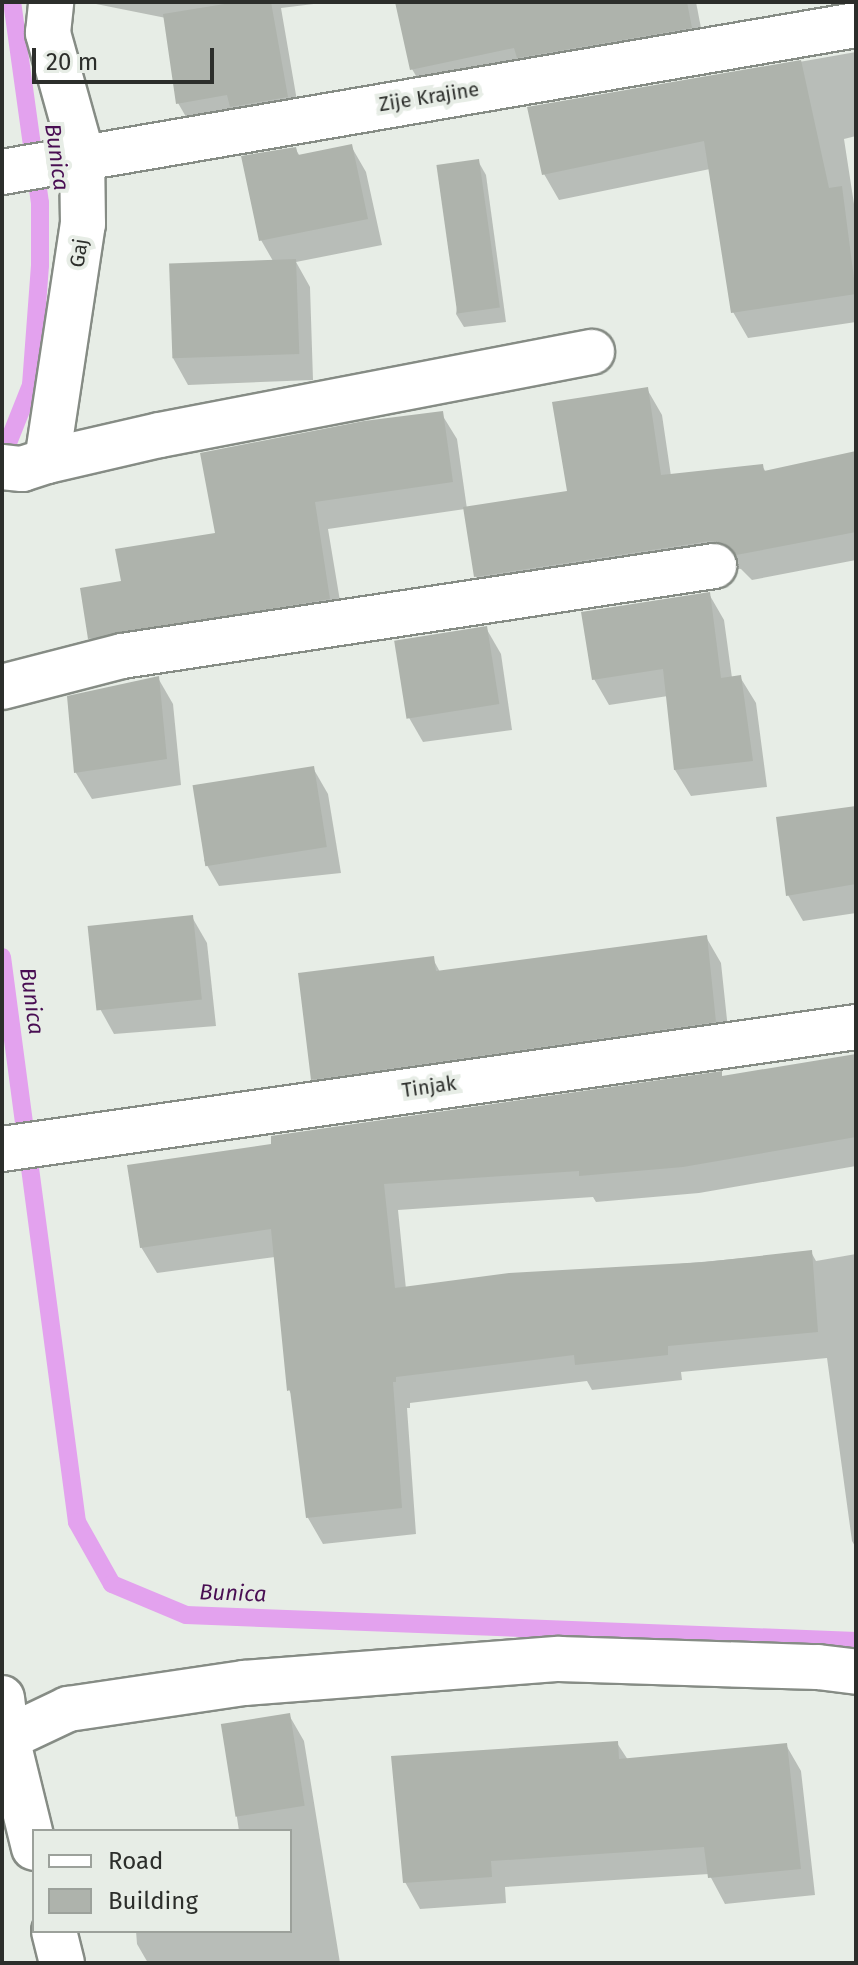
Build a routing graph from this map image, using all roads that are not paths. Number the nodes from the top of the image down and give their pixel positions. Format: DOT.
graph roads {
  1 [pos="51,2"];
  2 [pos="856,25"];
  3 [pos="69,158"];
  4 [pos="2,172"];
  5 [pos="592,352"];
  6 [pos="24,465"];
  7 [pos="714,566"];
  8 [pos="2,687"];
  9 [pos="856,1027"];
  10 [pos="2,1149"];
  11 [pos="856,1672"];
  12 [pos="5,1718"];
  13 [pos="32,1839"];
  14 [pos="54,1933"];
  15 [pos="62,1963"];
  1 -- 3 [label="street, Gaj"];
  2 -- 3 [label="street, Zije Krajine"];
  3 -- 4 [label="street, Zije Krajine"];
  3 -- 6 [label="street, Gaj"];
  5 -- 6 [label="street"];
  7 -- 8 [label="street"];
  9 -- 10 [label="street, Tinjak"];
  11 -- 12 [label="street"];
  12 -- 13 [label="street"];
  14 -- 15 [label="street"];
}
